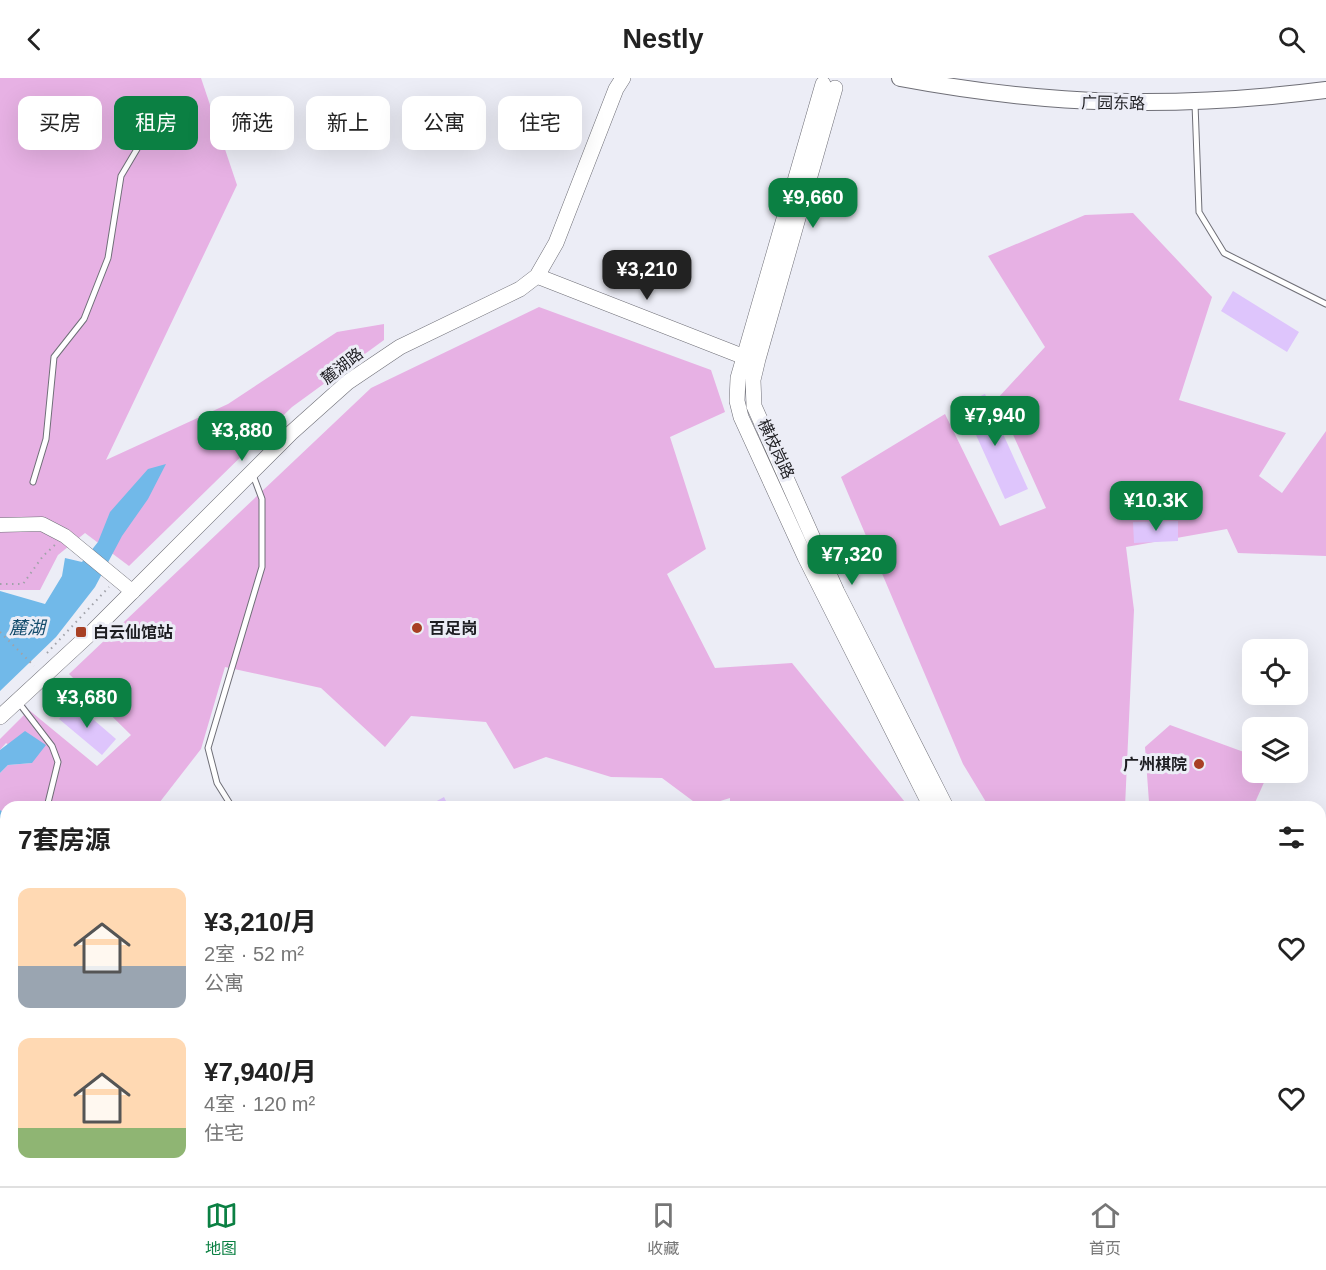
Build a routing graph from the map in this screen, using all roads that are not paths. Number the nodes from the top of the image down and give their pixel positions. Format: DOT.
graph roads {
  1 [pos="900,78"];
  2 [pos="617,82"];
  3 [pos="829,86"];
  4 [pos="1326,90"];
  5 [pos="1195,102"];
  6 [pos="136,150"];
  7 [pos="537,276"];
  8 [pos="1326,304"];
  9 [pos="751,359"];
  10 [pos="253,474"];
  11 [pos="33,482"];
  12 [pos="0,525"];
  13 [pos="133,592"];
  14 [pos="17,701"];
  15 [pos="0,717"];
  16 [pos="48,801"];
  17 [pos="228,801"];
  18 [pos="928,801"];
  19 [pos="943,801"];
  1 -- 5 [label="main road, 广园东路"];
  2 -- 7 [label="main road, 麓湖路"];
  3 -- 9 [label="main road, 横枝岗路"];
  4 -- 5 [label="main road, 广园东路"];
  5 -- 8 [label="lane"];
  6 -- 11 [label="lane"];
  7 -- 9 [label="main road"];
  7 -- 10 [label="main road, 麓湖路"];
  9 -- 18 [label="main road, 横枝岗路"];
  9 -- 19 [label="main road, 横枝岗路"];
  10 -- 13 [label="main road, 麓湖路"];
  10 -- 17 [label="lane"];
  12 -- 13 [label="street"];
  13 -- 14 [label="main road, 麓湖路"];
  14 -- 15 [label="main road, 麓湖路"];
  14 -- 16 [label="lane"];
}
